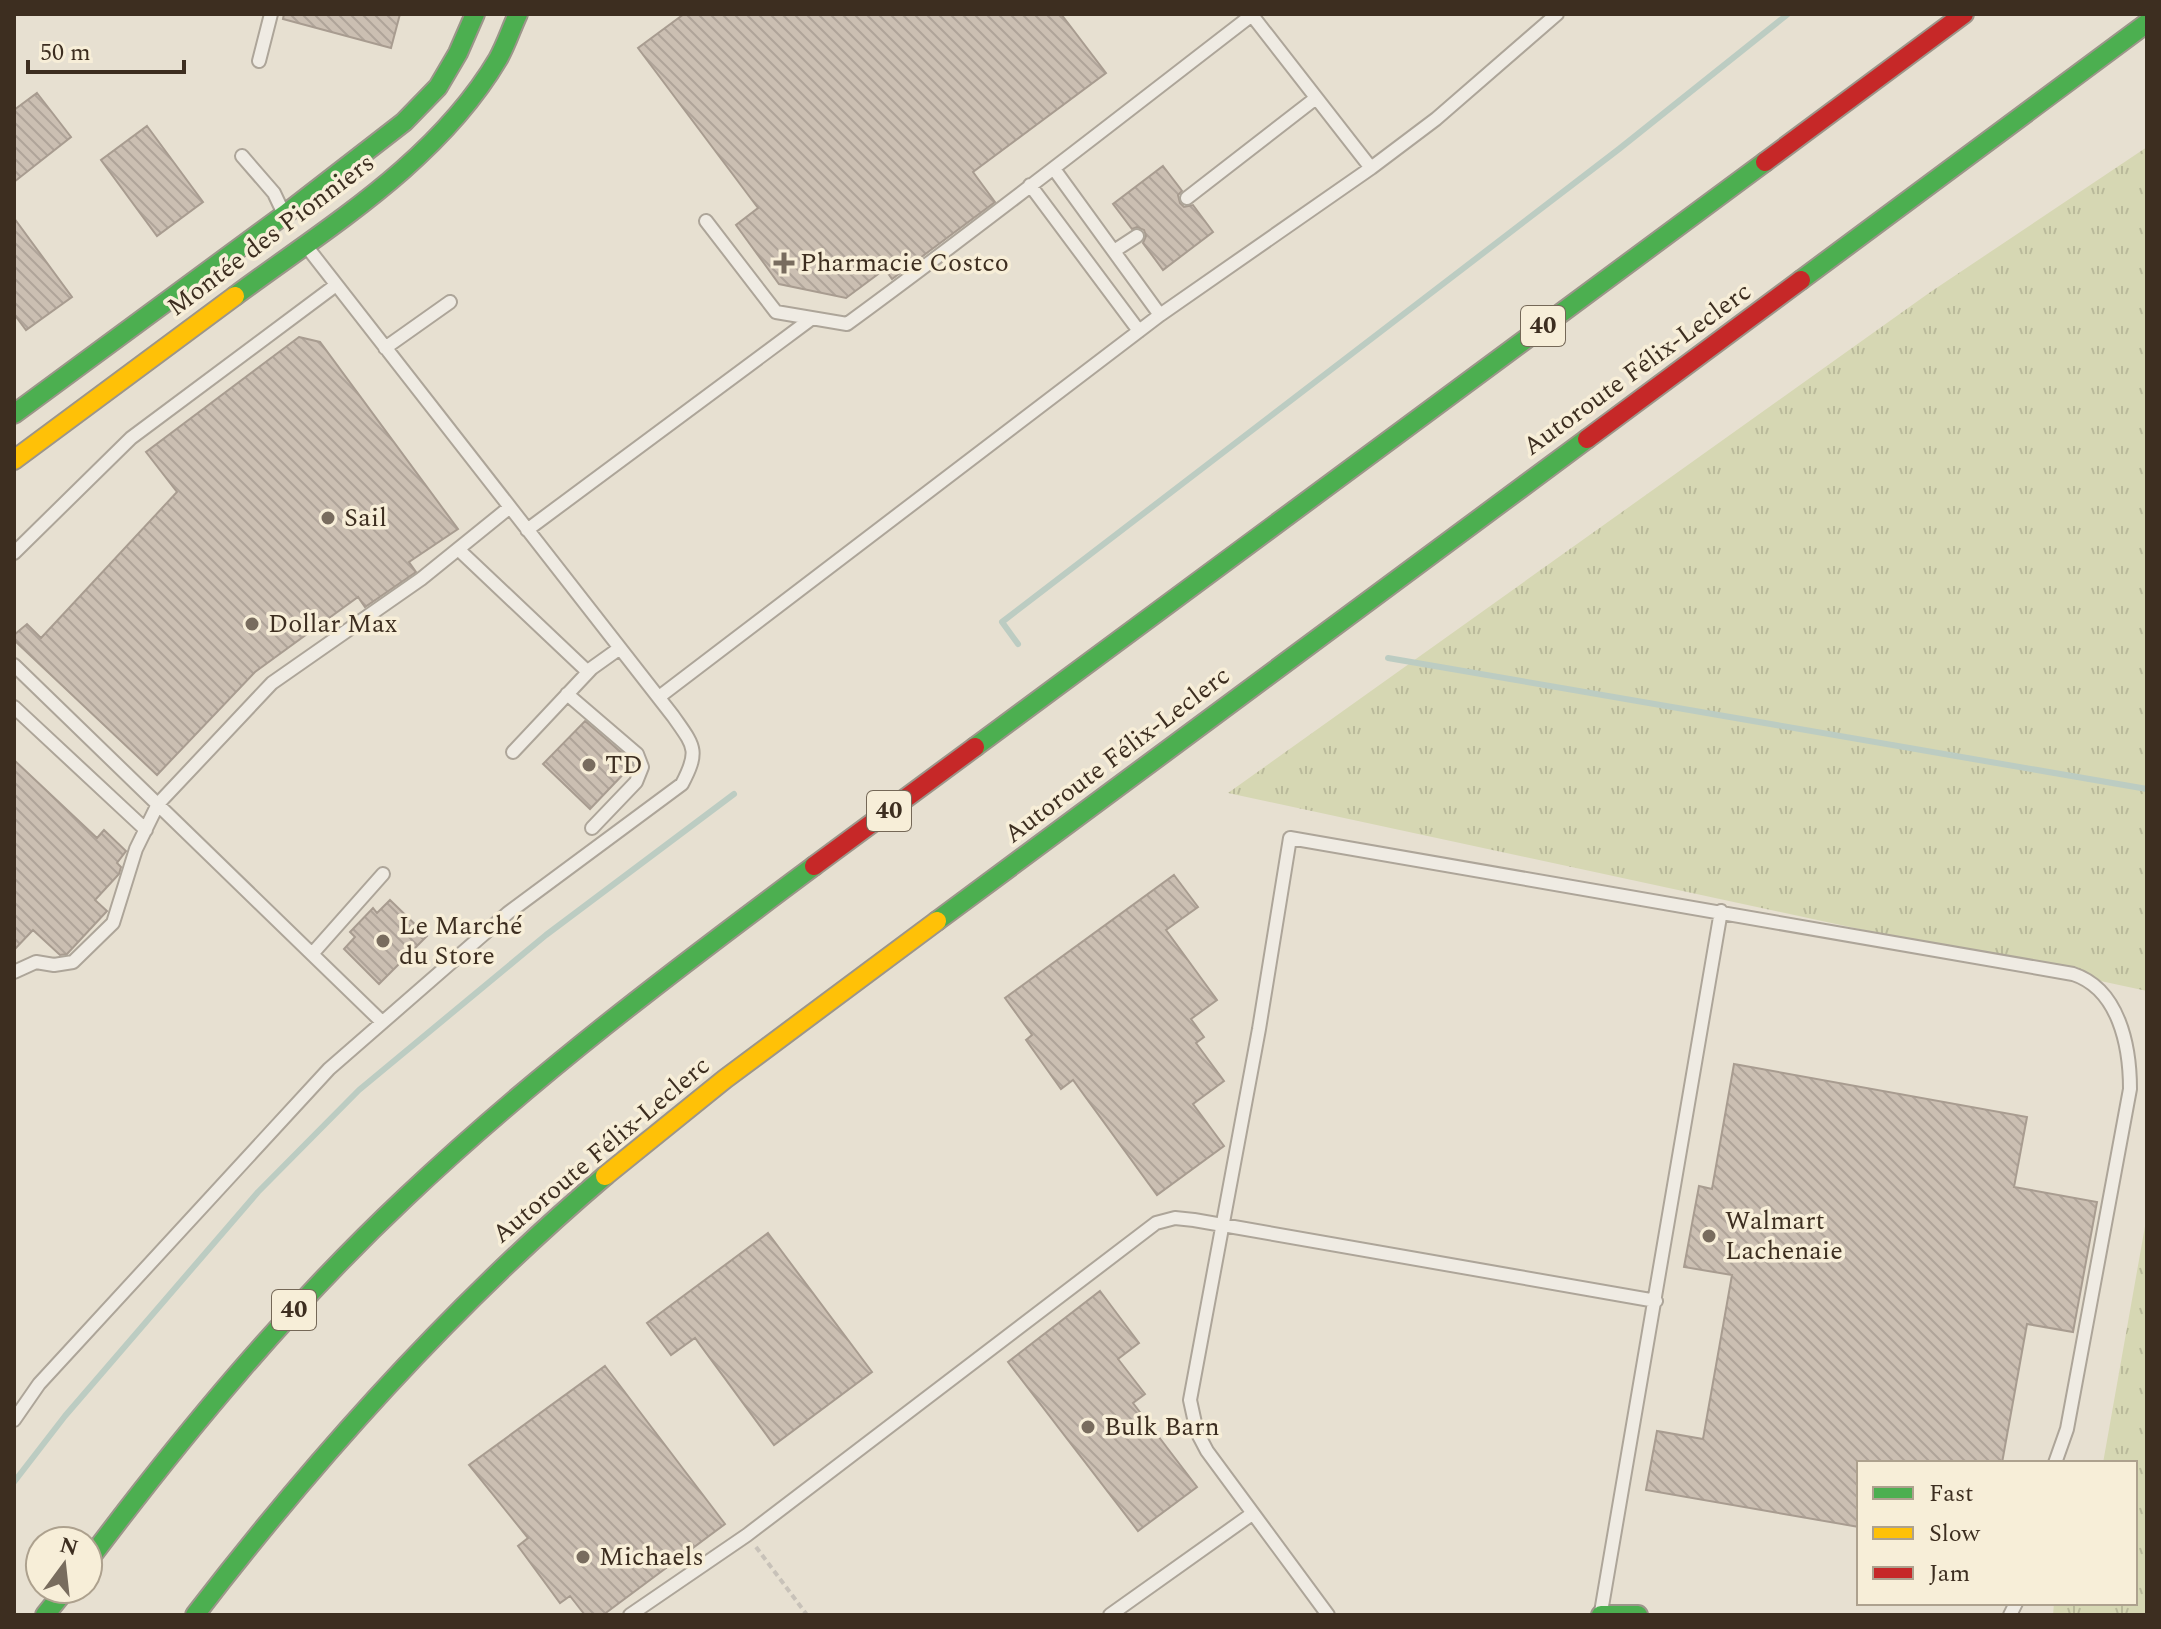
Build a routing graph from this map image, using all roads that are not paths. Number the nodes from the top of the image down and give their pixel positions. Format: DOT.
graph roads {
  1 [pos="271,14"];
  2 [pos="475,14"];
  3 [pos="518,14"];
  4 [pos="1557,14"];
  5 [pos="1964,14"];
  6 [pos="1251,15"];
  7 [pos="2147,23"];
  8 [pos="2133,56"];
  9 [pos="259,61"];
  10 [pos="1316,98"];
  11 [pos="2010,125"];
  12 [pos="242,156"];
  13 [pos="1371,168"];
  14 [pos="1054,169"];
  15 [pos="1030,185"];
  16 [pos="1187,198"];
  17 [pos="284,215"];
  18 [pos="706,221"];
  19 [pos="1137,236"];
  20 [pos="305,245"];
  21 [pos="1114,251"];
  22 [pos="336,285"];
  23 [pos="450,302"];
  24 [pos="1160,315"];
  25 [pos="811,319"];
  26 [pos="1139,331"];
  27 [pos="385,348"];
  28 [pos="14,414"];
  29 [pos="14,460"];
  30 [pos="510,507"];
  31 [pos="527,530"];
  32 [pos="458,549"];
  33 [pos="14,553"];
  34 [pos="620,648"];
  35 [pos="14,665"];
  36 [pos="588,672"];
  37 [pos="567,694"];
  38 [pos="659,697"];
  39 [pos="14,707"];
  40 [pos="513,752"];
  41 [pos="158,804"];
  42 [pos="592,828"];
  43 [pos="146,830"];
  44 [pos="383,874"];
  45 [pos="1721,911"];
  46 [pos="312,954"];
  47 [pos="14,972"];
  48 [pos="382,1022"];
  49 [pos="1223,1225"];
  50 [pos="1656,1301"];
  51 [pos="14,1420"];
  52 [pos="2056,1461"];
  53 [pos="1252,1514"];
  54 [pos="104,1540"];
  55 [pos="195,1615"];
  56 [pos="630,1615"];
  57 [pos="1110,1615"];
  58 [pos="1328,1615"];
  59 [pos="1601,1615"];
  60 [pos="1638,1615"];
  1 -- 9 [label="lane"];
  2 -- 17 [label="main road, Montée des Pionniers"];
  3 -- 20 [label="main road, Montée des Pionniers"];
  4 -- 13 [label="lane"];
  5 -- 54 [label="main road, 40"];
  6 -- 10 [label="lane"];
  6 -- 14 [label="lane"];
  7 -- 11 [label="main road, Autoroute Félix-Leclerc"];
  8 -- 11 [label="main road"];
  10 -- 13 [label="lane"];
  10 -- 16 [label="lane"];
  11 -- 55 [label="main road, Autoroute Félix-Leclerc"];
  12 -- 17 [label="lane"];
  13 -- 24 [label="lane"];
  14 -- 15 [label="lane"];
  14 -- 21 [label="lane"];
  15 -- 25 [label="lane"];
  15 -- 26 [label="lane"];
  17 -- 20 [label="main road"];
  17 -- 28 [label="main road, Montée des Pionniers"];
  18 -- 25 [label="lane"];
  19 -- 21 [label="lane"];
  20 -- 22 [label="lane"];
  20 -- 29 [label="main road, Montée des Pionniers"];
  21 -- 24 [label="lane"];
  22 -- 27 [label="lane"];
  22 -- 33 [label="lane"];
  23 -- 27 [label="lane"];
  24 -- 26 [label="lane"];
  25 -- 31 [label="lane"];
  26 -- 38 [label="lane"];
  27 -- 30 [label="lane"];
  30 -- 31 [label="lane"];
  30 -- 32 [label="lane"];
  31 -- 34 [label="lane"];
  32 -- 36 [label="lane"];
  32 -- 41 [label="lane"];
  34 -- 36 [label="lane"];
  34 -- 38 [label="lane"];
  35 -- 41 [label="lane"];
  36 -- 37 [label="lane"];
  37 -- 40 [label="lane"];
  37 -- 42 [label="lane"];
  38 -- 48 [label="lane"];
  39 -- 43 [label="lane"];
  41 -- 43 [label="lane"];
  41 -- 46 [label="lane"];
  43 -- 47 [label="lane"];
  44 -- 46 [label="lane"];
  45 -- 49 [label="lane"];
  45 -- 50 [label="lane"];
  45 -- 52 [label="lane"];
  46 -- 48 [label="lane"];
  48 -- 51 [label="lane"];
  49 -- 50 [label="lane"];
  49 -- 53 [label="lane"];
  49 -- 56 [label="lane"];
  50 -- 59 [label="lane"];
  53 -- 57 [label="lane"];
  53 -- 58 [label="lane"];
  59 -- 60 [label="main road"];
}
